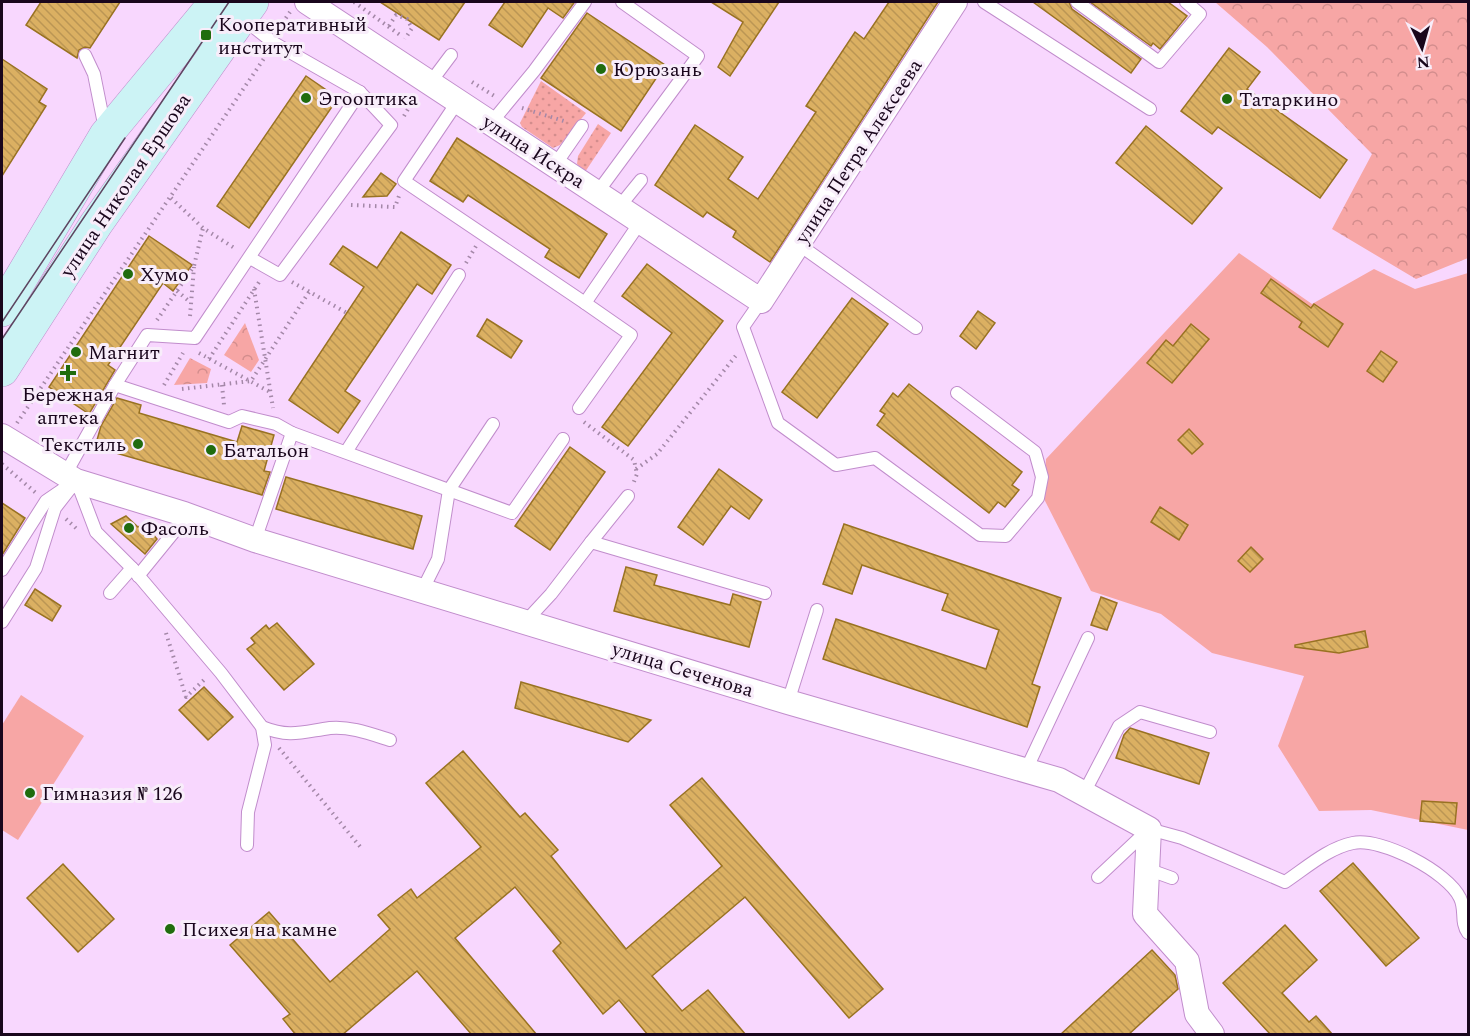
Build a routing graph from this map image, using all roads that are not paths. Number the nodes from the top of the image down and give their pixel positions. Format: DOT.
graph roads {
  1 [pos="195,2"];
  2 [pos="585,2"];
  3 [pos="622,2"];
  4 [pos="954,2"];
  5 [pos="984,2"];
  6 [pos="1077,2"];
  7 [pos="1186,2"];
  8 [pos="234,5"];
  9 [pos="298,7"];
  10 [pos="85,55"];
  11 [pos="451,55"];
  12 [pos="437,74"];
  13 [pos="360,92"];
  14 [pos="458,101"];
  15 [pos="1150,109"];
  16 [pos="491,123"];
  17 [pos="582,126"];
  18 [pos="106,135"];
  19 [pos="555,165"];
  20 [pos="641,180"];
  21 [pos="597,193"];
  22 [pos="619,207"];
  23 [pos="641,222"];
  24 [pos="96,224"];
  25 [pos="798,244"];
  26 [pos="250,258"];
  27 [pos="459,275"];
  28 [pos="2,280"];
  29 [pos="761,301"];
  30 [pos="585,303"];
  31 [pos="2,310"];
  32 [pos="916,328"];
  33 [pos="2,349"];
  34 [pos="2,370"];
  35 [pos="115,385"];
  36 [pos="957,393"];
  37 [pos="577,412"];
  38 [pos="493,424"];
  39 [pos="292,433"];
  40 [pos="4,437"];
  41 [pos="563,439"];
  42 [pos="346,452"];
  43 [pos="71,478"];
  44 [pos="449,490"];
  45 [pos="628,496"];
  46 [pos="184,514"];
  47 [pos="255,540"];
  48 [pos="591,542"];
  49 [pos="2,570"];
  50 [pos="135,572"];
  51 [pos="422,591"];
  52 [pos="110,593"];
  53 [pos="765,593"];
  54 [pos="817,610"];
  55 [pos="526,621"];
  56 [pos="2,622"];
  57 [pos="1088,638"];
  58 [pos="788,702"];
  59 [pos="262,728"];
  60 [pos="1210,732"];
  61 [pos="390,740"];
  62 [pos="1026,770"];
  63 [pos="1083,793"];
  64 [pos="1149,829"];
  65 [pos="247,845"];
  66 [pos="1147,869"];
  67 [pos="1098,877"];
  68 [pos="1172,879"];
  69 [pos="1468,933"];
  70 [pos="1212,1035"];
  1 -- 18 [label="main road"];
  2 -- 16 [label="lane"];
  3 -- 21 [label="lane"];
  4 -- 25 [label="street, улица Петра Алексеева"];
  5 -- 15 [label="lane"];
  6 -- 7 [label="lane"];
  8 -- 13 [label="lane"];
  8 -- 18 [label="main road"];
  8 -- 24 [label="main road, улица Николая Ершова"];
  9 -- 12 [label="street, улица Искра"];
  10 -- 18 [label="lane"];
  11 -- 12 [label="lane"];
  12 -- 14 [label="street, улица Искра"];
  13 -- 26 [label="lane"];
  13 -- 26 [label="lane"];
  14 -- 16 [label="street, улица Искра"];
  14 -- 30 [label="lane"];
  16 -- 19 [label="street, улица Искра"];
  17 -- 19 [label="lane"];
  18 -- 28 [label="main road"];
  18 -- 31 [label="main road"];
  19 -- 21 [label="street, улица Искра"];
  20 -- 22 [label="lane"];
  21 -- 22 [label="street, улица Искра"];
  22 -- 23 [label="street, улица Искра"];
  23 -- 29 [label="street, улица Искра"];
  23 -- 30 [label="lane"];
  24 -- 33 [label="main road"];
  24 -- 34 [label="main road, улица Николая Ершова"];
  25 -- 29 [label="street, улица Петра Алексеева"];
  25 -- 32 [label="lane"];
  26 -- 35 [label="lane"];
  27 -- 42 [label="lane"];
  29 -- 36 [label="lane"];
  30 -- 37 [label="lane"];
  35 -- 39 [label="lane"];
  35 -- 43 [label="lane"];
  38 -- 44 [label="lane"];
  39 -- 42 [label="lane"];
  39 -- 47 [label="lane"];
  40 -- 43 [label="street, улица Сеченова"];
  41 -- 44 [label="lane"];
  42 -- 44 [label="lane"];
  43 -- 46 [label="street, улица Сеченова"];
  43 -- 49 [label="lane"];
  43 -- 50 [label="lane"];
  43 -- 56 [label="lane"];
  44 -- 51 [label="lane"];
  45 -- 48 [label="lane"];
  46 -- 47 [label="street, улица Сеченова"];
  46 -- 50 [label="lane"];
  47 -- 51 [label="street, улица Сеченова"];
  48 -- 53 [label="lane"];
  48 -- 55 [label="lane"];
  50 -- 52 [label="lane"];
  50 -- 59 [label="lane"];
  51 -- 55 [label="street, улица Сеченова"];
  54 -- 58 [label="lane"];
  55 -- 58 [label="street, улица Сеченова"];
  57 -- 62 [label="lane"];
  58 -- 62 [label="street, улица Сеченова"];
  59 -- 61 [label="lane"];
  59 -- 65 [label="lane"];
  60 -- 63 [label="lane"];
  62 -- 63 [label="street, улица Сеченова"];
  63 -- 64 [label="street, улица Сеченова"];
  64 -- 66 [label="street"];
  64 -- 67 [label="lane"];
  64 -- 69 [label="lane"];
  66 -- 68 [label="lane"];
  66 -- 70 [label="street"];
}
